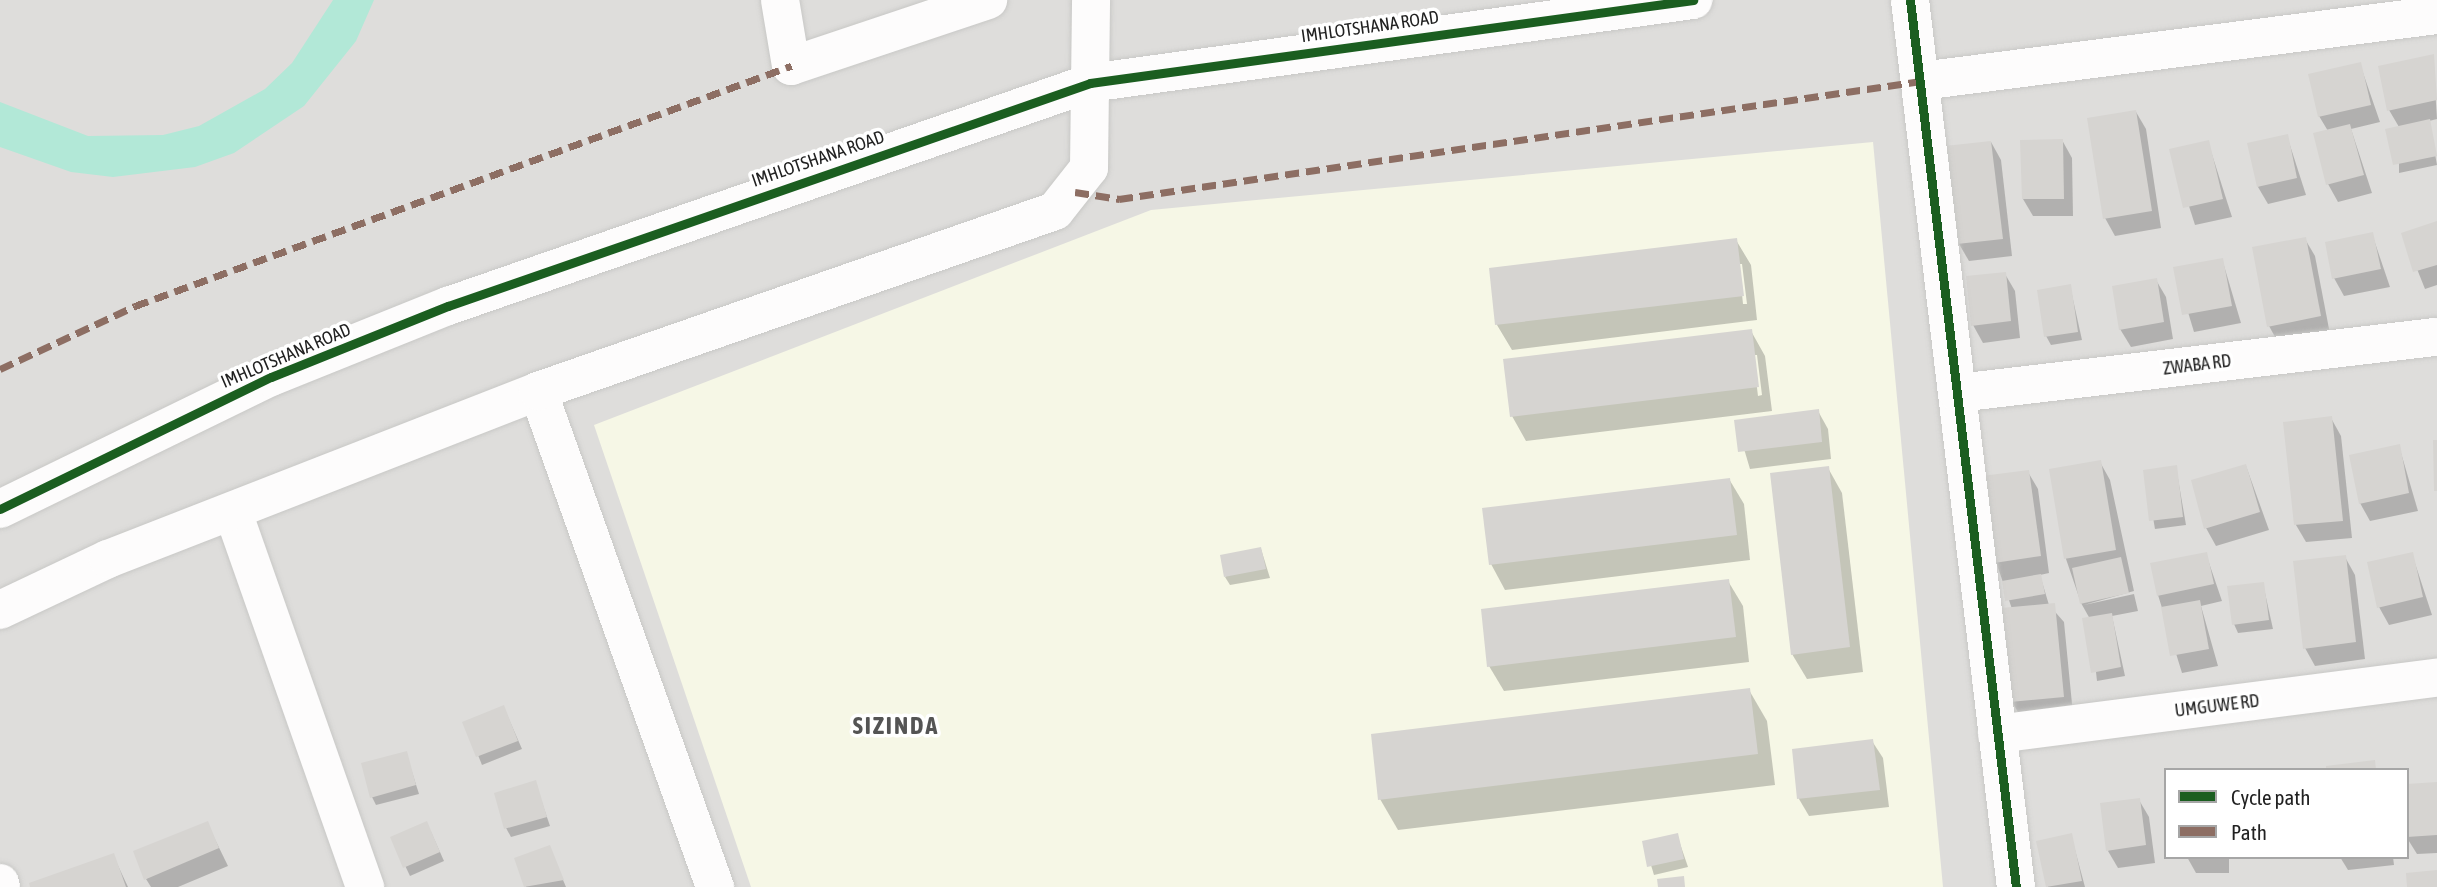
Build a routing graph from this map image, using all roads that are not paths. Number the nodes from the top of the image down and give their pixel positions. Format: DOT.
graph roads {
  1 [pos="780,0"];
  2 [pos="988,0"];
  3 [pos="1091,0"];
  4 [pos="1693,0"];
  5 [pos="1910,0"];
  6 [pos="2437,15"];
  7 [pos="1920,81"];
  8 [pos="1090,83"];
  9 [pos="2437,337"];
  10 [pos="538,391"];
  11 [pos="1958,393"];
  12 [pos="0,509"];
  13 [pos="233,512"];
  14 [pos="0,610"];
  15 [pos="2437,678"];
  16 [pos="1997,734"];
  17 [pos="365,887"];
  18 [pos="715,887"];
  19 [pos="2016,887"];
  1 -- 2 [label="street"];
  3 -- 8 [label="street"];
  4 -- 8 [label="street, IMHLOTSHANA ROAD"];
  5 -- 7 [label="street"];
  6 -- 7 [label="street"];
  7 -- 11 [label="street"];
  8 -- 10 [label="street"];
  8 -- 12 [label="street, IMHLOTSHANA ROAD"];
  9 -- 11 [label="street, ZWABA RD"];
  10 -- 13 [label="street"];
  10 -- 18 [label="street"];
  11 -- 16 [label="street"];
  13 -- 14 [label="street"];
  13 -- 17 [label="street"];
  15 -- 16 [label="street, UMGUWE RD"];
  16 -- 19 [label="street"];
}
